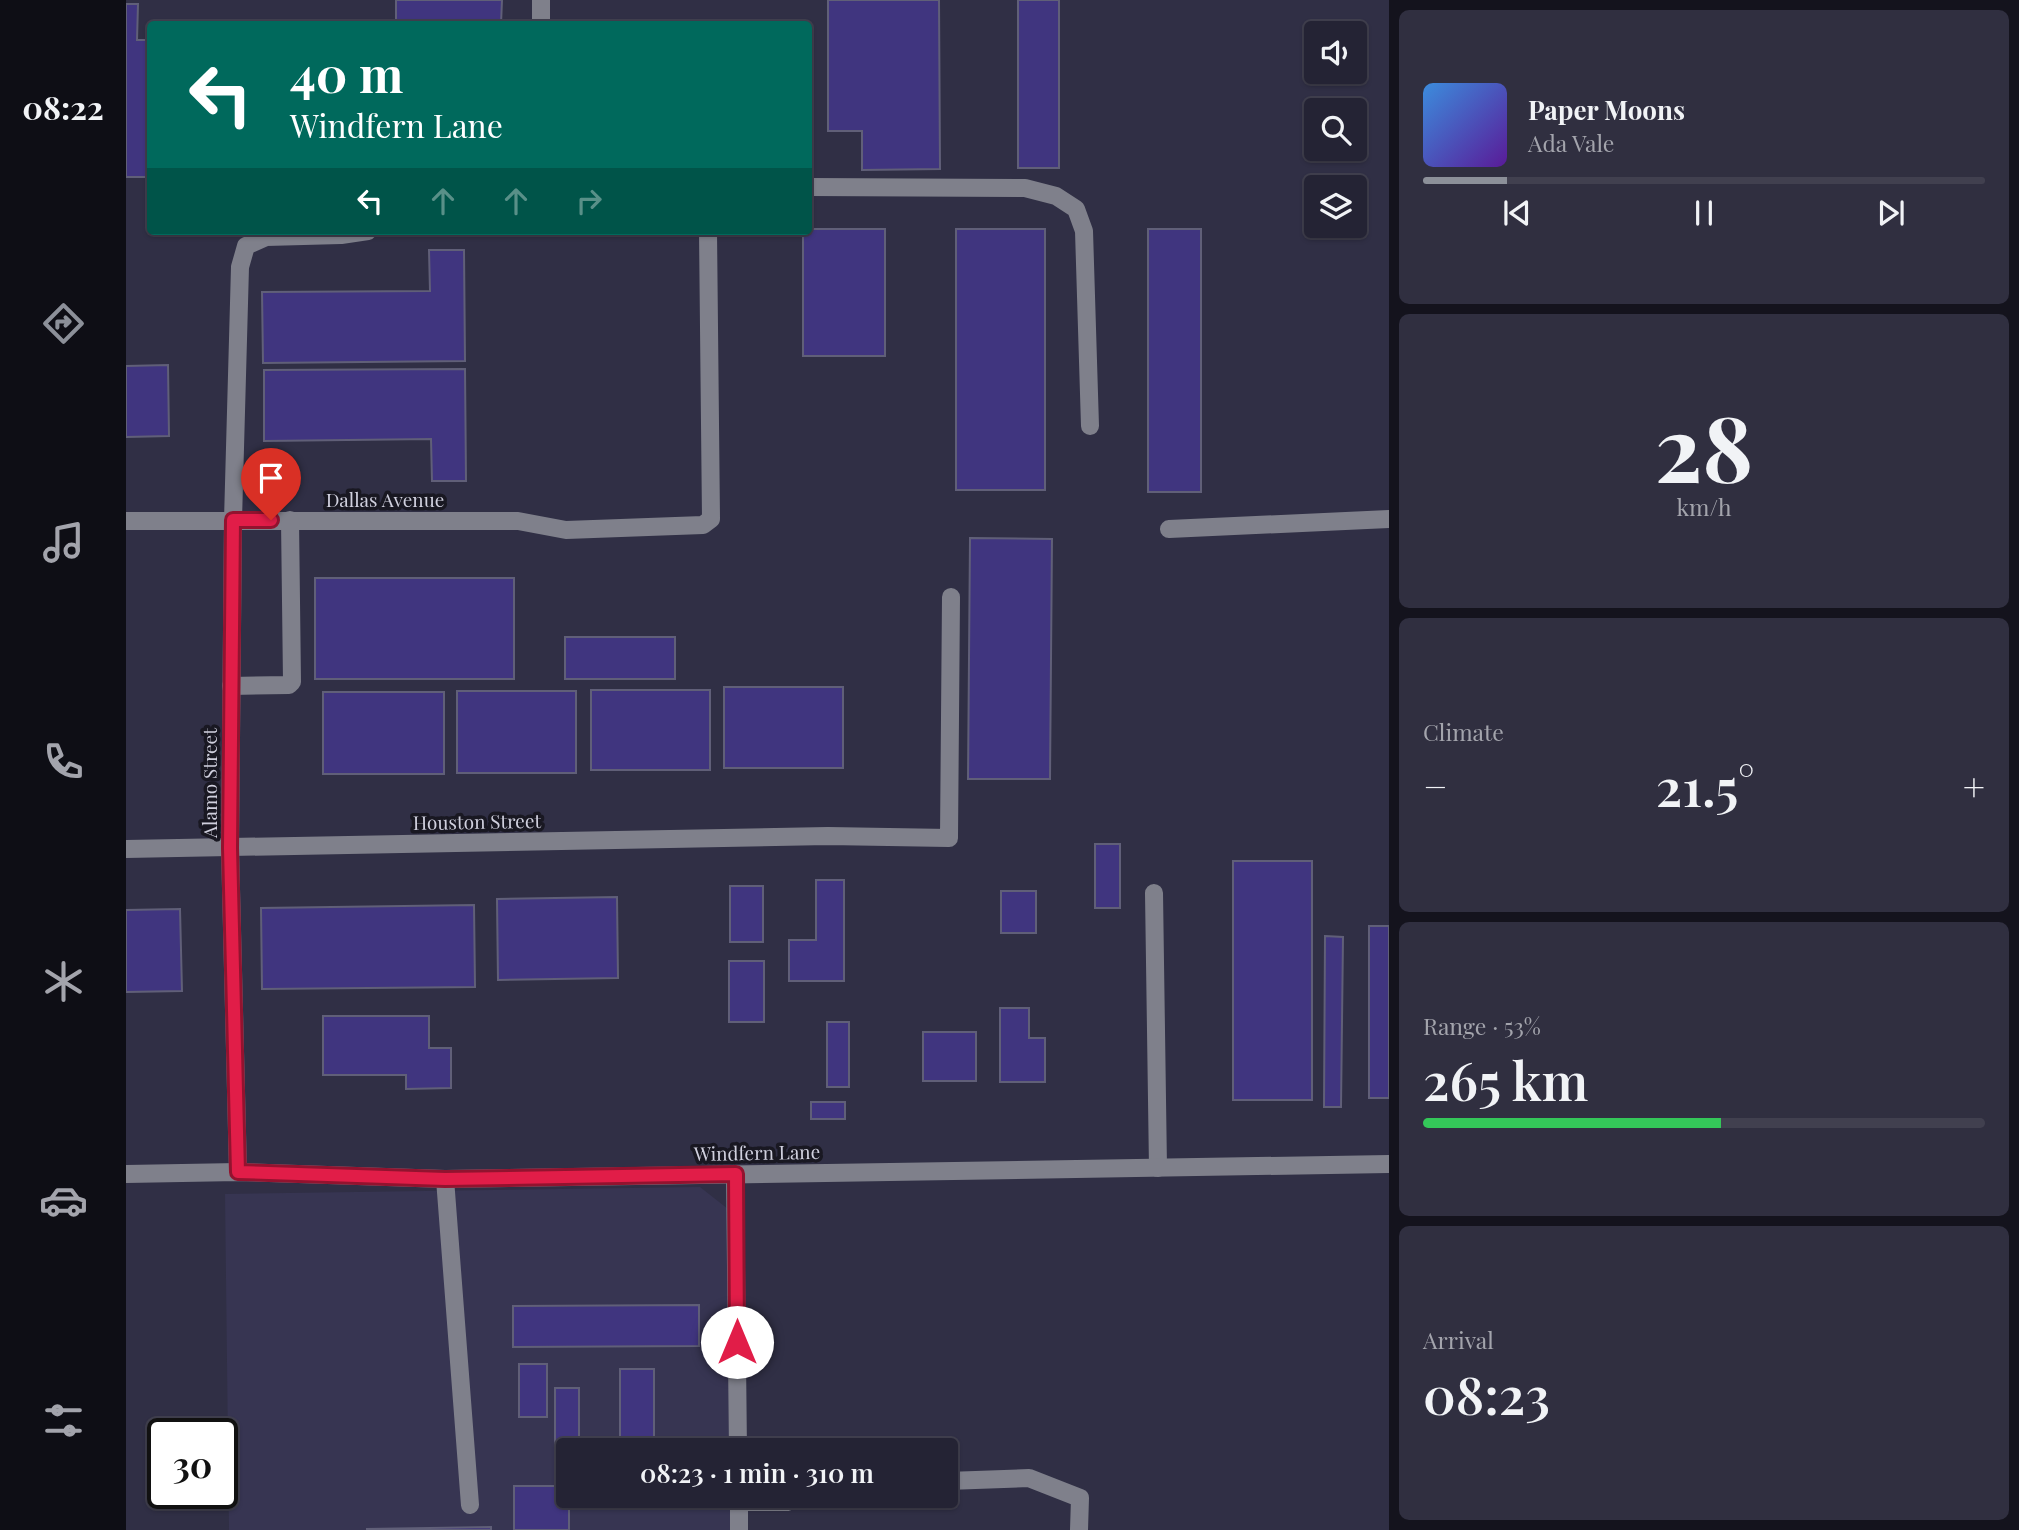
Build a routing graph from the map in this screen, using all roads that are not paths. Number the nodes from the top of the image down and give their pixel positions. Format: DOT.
graph roads {
  1 [pos="541,0"];
  2 [pos="541,21"];
  3 [pos="812,187"];
  4 [pos="341,235"];
  5 [pos="708,235"];
  6 [pos="1090,426"];
  7 [pos="1389,519"];
  8 [pos="233,520"];
  9 [pos="290,520"];
  10 [pos="126,521"];
  11 [pos="1169,529"];
  12 [pos="951,597"];
  13 [pos="231,686"];
  14 [pos="230,848"];
  15 [pos="126,849"];
  16 [pos="1154,893"];
  17 [pos="1389,1164"];
  18 [pos="1158,1168"];
  19 [pos="238,1172"];
  20 [pos="126,1174"];
  21 [pos="736,1174"];
  22 [pos="445,1179"];
  23 [pos="738,1438"];
  24 [pos="958,1481"];
  25 [pos="470,1505"];
  26 [pos="739,1508"];
  27 [pos="739,1530"];
  28 [pos="1079,1530"];
  1 -- 2 [label="street"];
  3 -- 6 [label="street"];
  4 -- 8 [label="street, Alamo Street"];
  5 -- 9 [label="street, Dallas Avenue"];
  7 -- 11 [label="street"];
  8 -- 9 [label="street, Dallas Avenue"];
  8 -- 10 [label="street, Dallas Avenue"];
  8 -- 13 [label="street, Alamo Street"];
  9 -- 13 [label="street"];
  12 -- 14 [label="street, Houston Street"];
  13 -- 14 [label="street, Alamo Street"];
  14 -- 15 [label="street, Houston Street"];
  14 -- 19 [label="street, Alamo Street"];
  16 -- 18 [label="street"];
  17 -- 18 [label="street, Windfern Lane"];
  18 -- 21 [label="street, Windfern Lane"];
  19 -- 20 [label="street, Windfern Lane"];
  19 -- 22 [label="street, Windfern Lane"];
  21 -- 22 [label="street, Windfern Lane"];
  21 -- 23 [label="street"];
  22 -- 25 [label="street"];
  24 -- 28 [label="street"];
  26 -- 27 [label="street"];
}
